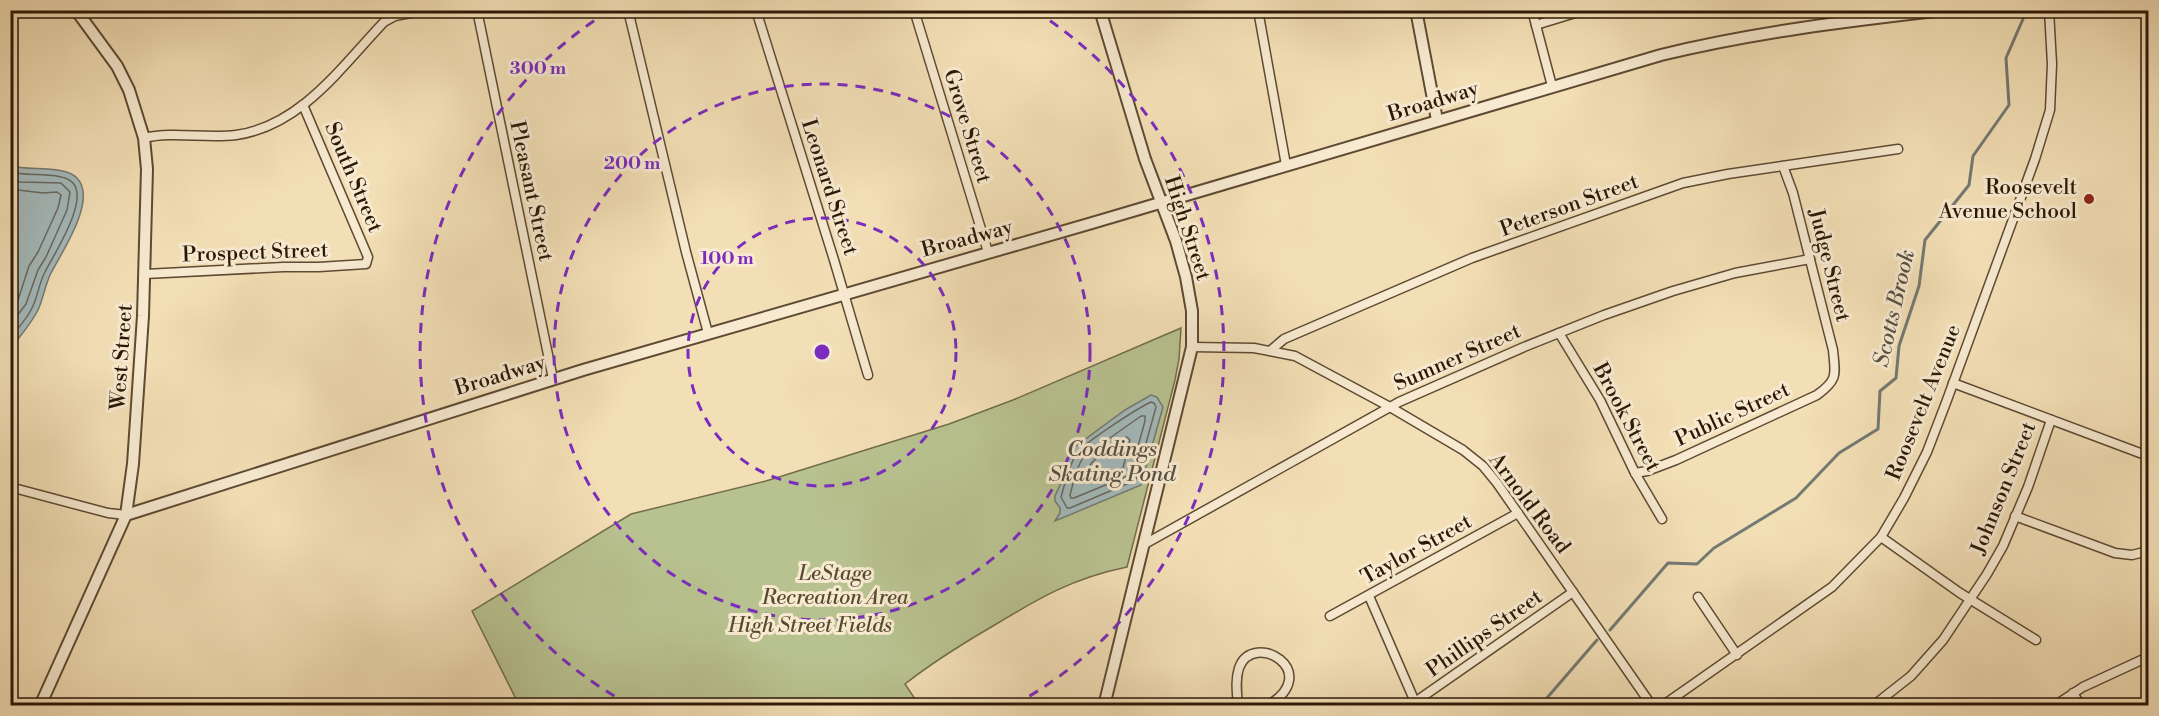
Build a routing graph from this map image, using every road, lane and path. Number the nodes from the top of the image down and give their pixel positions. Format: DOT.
graph roads {
  1 [pos="76,10"];
  2 [pos="425,10"];
  3 [pos="477,10"];
  4 [pos="628,10"];
  5 [pos="756,10"];
  6 [pos="914,10"];
  7 [pos="1100,10"];
  8 [pos="1258,10"];
  9 [pos="1416,10"];
  10 [pos="1532,10"];
  11 [pos="1585,10"];
  12 [pos="1944,10"];
  13 [pos="2049,10"];
  14 [pos="1536,25"];
  15 [pos="1552,86"];
  16 [pos="303,105"];
  17 [pos="1437,120"];
  18 [pos="144,138"];
  19 [pos="1898,149"];
  20 [pos="1286,165"];
  21 [pos="1784,166"];
  22 [pos="1161,202"];
  23 [pos="988,252"];
  24 [pos="1810,259"];
  25 [pos="366,263"];
  26 [pos="145,274"];
  27 [pos="844,293"];
  28 [pos="708,333"];
  29 [pos="1559,333"];
  30 [pos="1192,347"];
  31 [pos="1270,351"];
  32 [pos="868,375"];
  33 [pos="1835,375"];
  34 [pos="553,379"];
  35 [pos="1953,383"];
  36 [pos="1390,407"];
  37 [pos="2050,420"];
  38 [pos="2148,456"];
  39 [pos="1635,473"];
  40 [pos="10,487"];
  41 [pos="1518,513"];
  42 [pos="126,515"];
  43 [pos="2015,516"];
  44 [pos="1662,519"];
  45 [pos="1881,537"];
  46 [pos="1143,545"];
  47 [pos="2148,551"];
  48 [pos="1573,592"];
  49 [pos="1369,596"];
  50 [pos="1698,597"];
  51 [pos="1970,599"];
  52 [pos="1330,616"];
  53 [pos="2036,640"];
  54 [pos="1737,655"];
  55 [pos="2148,657"];
  56 [pos="2073,693"];
  57 [pos="40,705"];
  58 [pos="1104,705"];
  59 [pos="1238,705"];
  60 [pos="1267,705"];
  61 [pos="1652,705"];
  62 [pos="1662,705"];
  63 [pos="1873,705"];
  64 [pos="2054,705"];
  65 [pos="2080,705"];
  1 -- 18 [label="street, West Street"];
  2 -- 16 [label="street"];
  3 -- 34 [label="street, Pleasant Street"];
  4 -- 28 [label="street"];
  5 -- 27 [label="street, Leonard Street"];
  6 -- 23 [label="street, Grove Street"];
  7 -- 22 [label="street, High Street"];
  8 -- 20 [label="street"];
  9 -- 17 [label="street"];
  10 -- 14 [label="street"];
  11 -- 14 [label="street"];
  12 -- 15 [label="street, Broadway"];
  13 -- 35 [label="street, Roosevelt Avenue"];
  14 -- 15 [label="street"];
  15 -- 17 [label="street, Broadway"];
  16 -- 18 [label="street"];
  16 -- 25 [label="street, South Street"];
  17 -- 20 [label="street, Broadway"];
  18 -- 26 [label="street, West Street"];
  19 -- 21 [label="street, Peterson Street"];
  20 -- 22 [label="street, Broadway"];
  21 -- 24 [label="street, Judge Street"];
  21 -- 31 [label="street, Peterson Street"];
  22 -- 23 [label="street, Broadway"];
  22 -- 30 [label="street, High Street"];
  23 -- 27 [label="street, Broadway"];
  24 -- 29 [label="street, Sumner Street"];
  24 -- 33 [label="street, Judge Street"];
  25 -- 26 [label="street, Prospect Street"];
  26 -- 42 [label="street, West Street"];
  27 -- 28 [label="street, Broadway"];
  27 -- 32 [label="street, Leonard Street"];
  28 -- 34 [label="street, Broadway"];
  29 -- 36 [label="street, Sumner Street"];
  29 -- 39 [label="street, Brook Street"];
  30 -- 31 [label="street, Arnold Road"];
  30 -- 46 [label="street, High Street"];
  31 -- 36 [label="street, Arnold Road"];
  33 -- 39 [label="street, Public Street"];
  34 -- 42 [label="street, Broadway"];
  35 -- 37 [label="street"];
  35 -- 45 [label="street, Roosevelt Avenue"];
  36 -- 41 [label="street, Arnold Road"];
  36 -- 46 [label="street, Sumner Street"];
  37 -- 38 [label="street"];
  37 -- 43 [label="street, Johnson Street"];
  39 -- 44 [label="street, Brook Street"];
  40 -- 42 [label="street, Broadway"];
  41 -- 48 [label="street, Arnold Road"];
  41 -- 49 [label="street, Taylor Street"];
  42 -- 57 [label="street, West Street"];
  43 -- 47 [label="street"];
  43 -- 51 [label="street, Johnson Street"];
  45 -- 51 [label="street"];
  45 -- 54 [label="street, Roosevelt Avenue"];
  46 -- 58 [label="street, High Street"];
  48 -- 49 [label="street, Phillips Street"];
  48 -- 61 [label="street, Arnold Road"];
  49 -- 52 [label="street, Taylor Street"];
  50 -- 54 [label="street"];
  51 -- 53 [label="street"];
  51 -- 63 [label="street, Johnson Street"];
  54 -- 62 [label="street, Roosevelt Avenue"];
  55 -- 56 [label="street"];
  56 -- 64 [label="street"];
  56 -- 65 [label="street"];
  59 -- 60 [label="street"];
}
